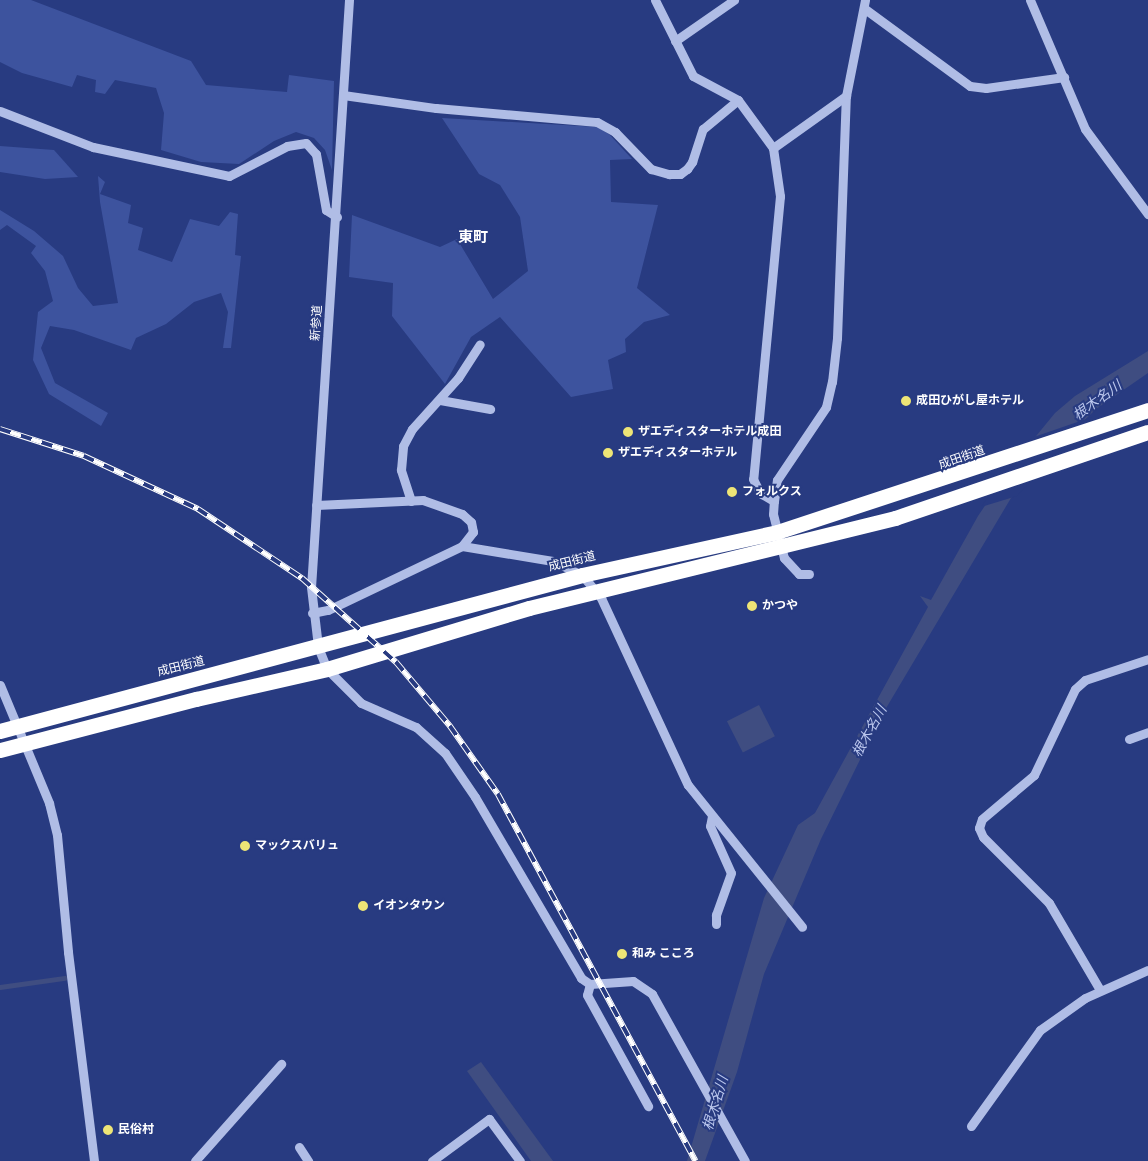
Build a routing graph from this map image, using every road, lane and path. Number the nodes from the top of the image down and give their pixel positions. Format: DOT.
graph roads {
  1 [pos="349,0"];
  2 [pos="655,0"];
  3 [pos="734,0"];
  4 [pos="1030,0"];
  5 [pos="865,5"];
  6 [pos="675,41"];
  7 [pos="1064,77"];
  8 [pos="343,96"];
  9 [pos="846,96"];
  10 [pos="738,100"];
  11 [pos="0,111"];
  12 [pos="773,148"];
  13 [pos="1148,214"];
  14 [pos="336,217"];
  15 [pos="480,344"];
  16 [pos="440,400"];
  17 [pos="490,409"];
  18 [pos="1148,410"];
  19 [pos="1148,432"];
  20 [pos="411,501"];
  21 [pos="774,501"];
  22 [pos="316,505"];
  23 [pos="776,532"];
  24 [pos="462,546"];
  25 [pos="781,548"];
  26 [pos="810,574"];
  27 [pos="582,575"];
  28 [pos="597,591"];
  29 [pos="312,613"];
  30 [pos="318,647"];
  31 [pos="1148,659"];
  32 [pos="327,669"];
  33 [pos="0,686"];
  34 [pos="16,727"];
  35 [pos="0,731"];
  36 [pos="1148,732"];
  37 [pos="1129,739"];
  38 [pos="22,744"];
  39 [pos="0,750"];
  40 [pos="712,816"];
  41 [pos="716,924"];
  42 [pos="802,927"];
  43 [pos="1148,970"];
  44 [pos="590,984"];
  45 [pos="1100,990"];
  46 [pos="281,1064"];
  47 [pos="648,1106"];
  48 [pos="971,1126"];
  49 [pos="299,1147"];
  50 [pos="94,1161"];
  51 [pos="195,1161"];
  52 [pos="308,1161"];
  53 [pos="432,1161"];
  54 [pos="520,1161"];
  55 [pos="745,1161"];
  1 -- 8 [label="street, 新参道"];
  2 -- 6 [label="street"];
  3 -- 6 [label="street"];
  4 -- 7 [label="street"];
  5 -- 7 [label="street"];
  5 -- 9 [label="street"];
  6 -- 10 [label="street"];
  7 -- 13 [label="street"];
  8 -- 10 [label="street"];
  8 -- 14 [label="street, 新参道"];
  9 -- 12 [label="street"];
  9 -- 21 [label="street"];
  10 -- 12 [label="street"];
  11 -- 14 [label="street"];
  12 -- 21 [label="street"];
  14 -- 22 [label="street, 新参道"];
  15 -- 16 [label="street"];
  16 -- 17 [label="street"];
  16 -- 20 [label="street"];
  18 -- 23 [label="highway, 成田街道"];
  19 -- 25 [label="highway"];
  20 -- 22 [label="street"];
  20 -- 24 [label="street"];
  21 -- 23 [label="street"];
  22 -- 29 [label="street, 新参道"];
  23 -- 25 [label="street"];
  23 -- 27 [label="highway, 成田街道"];
  24 -- 27 [label="street"];
  24 -- 29 [label="street"];
  25 -- 26 [label="street"];
  25 -- 28 [label="highway"];
  27 -- 28 [label="street"];
  27 -- 30 [label="highway, 成田街道"];
  28 -- 32 [label="highway"];
  28 -- 40 [label="street"];
  29 -- 30 [label="street, 新参道"];
  30 -- 32 [label="street, 新参道"];
  30 -- 34 [label="highway, 成田街道"];
  31 -- 45 [label="street"];
  32 -- 38 [label="highway"];
  32 -- 44 [label="street"];
  33 -- 34 [label="street"];
  34 -- 35 [label="highway, 成田街道"];
  34 -- 38 [label="street"];
  36 -- 37 [label="street"];
  38 -- 39 [label="highway"];
  38 -- 50 [label="street"];
  40 -- 41 [label="street"];
  40 -- 42 [label="street"];
  43 -- 45 [label="street"];
  44 -- 47 [label="street"];
  44 -- 55 [label="street"];
  45 -- 48 [label="street"];
  46 -- 51 [label="street"];
  49 -- 52 [label="street"];
  53 -- 54 [label="street"];
}
